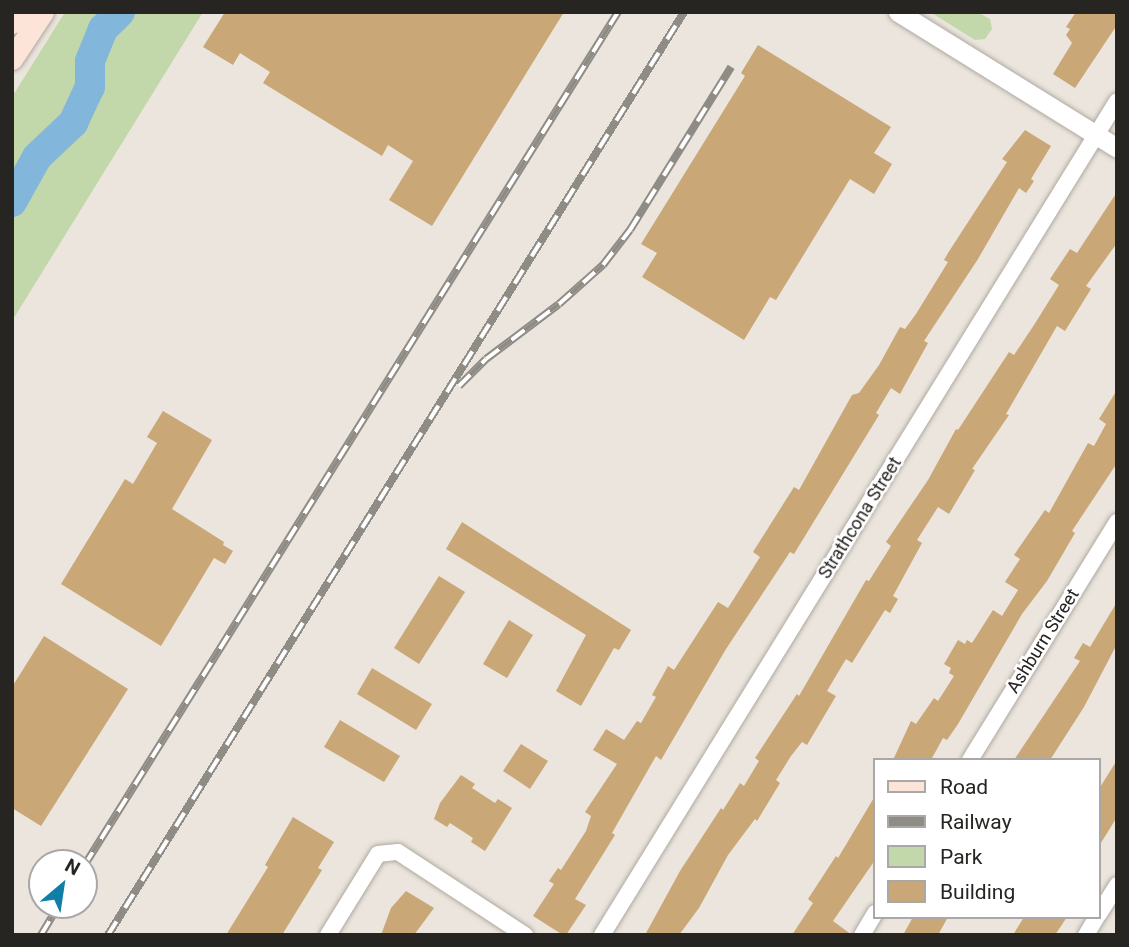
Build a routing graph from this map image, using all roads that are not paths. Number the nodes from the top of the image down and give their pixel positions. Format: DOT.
graph roads {
  1 [pos="19,12"];
  2 [pos="43,12"];
  3 [pos="898,12"];
  4 [pos="12,23"];
  5 [pos="12,59"];
  6 [pos="1117,102"];
  7 [pos="1096,135"];
  8 [pos="1117,148"];
  9 [pos="1117,522"];
  10 [pos="971,758"];
  11 [pos="1117,886"];
  12 [pos="1101,910"];
  13 [pos="874,914"];
  14 [pos="1096,919"];
  15 [pos="328,935"];
  16 [pos="526,935"];
  17 [pos="602,935"];
  18 [pos="862,935"];
  19 [pos="1086,935"];
  1 -- 4 [label="main road"];
  2 -- 5 [label="main road"];
  3 -- 7 [label="street"];
  6 -- 7 [label="street, Strathcona Street"];
  7 -- 8 [label="street"];
  7 -- 17 [label="street, Strathcona Street"];
  9 -- 10 [label="street, Ashburn Street"];
  11 -- 12 [label="street"];
  13 -- 18 [label="street"];
  14 -- 19 [label="street"];
  15 -- 16 [label="street"];
}
